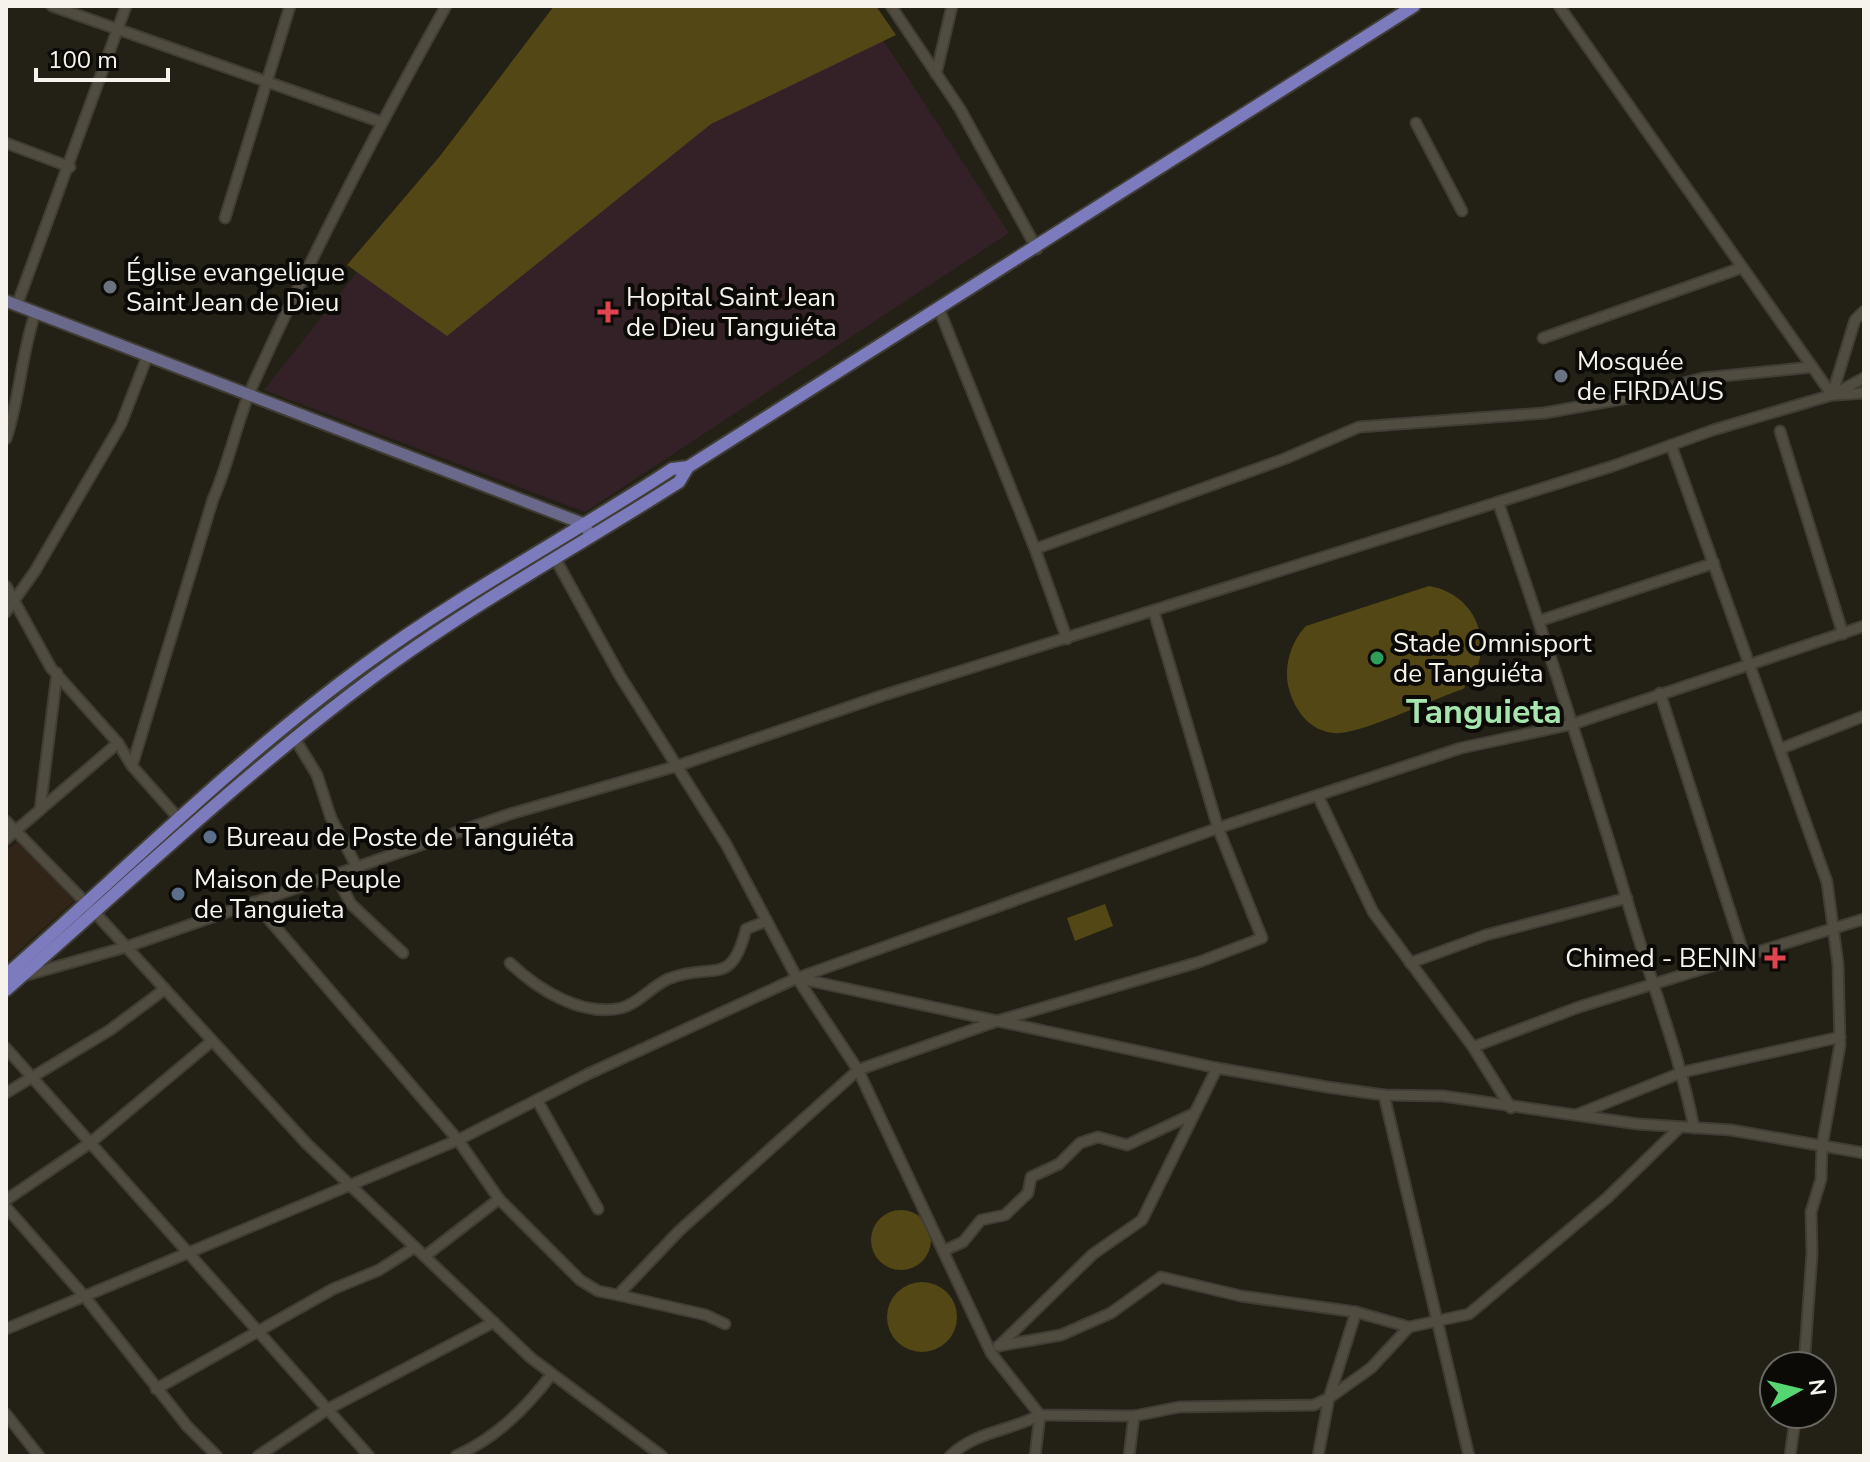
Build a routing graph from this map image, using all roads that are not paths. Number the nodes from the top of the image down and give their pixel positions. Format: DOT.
graph roads {
  1 [pos="52,6"];
  2 [pos="126,6"];
  3 [pos="290,6"];
  4 [pos="446,6"];
  5 [pos="891,6"];
  6 [pos="952,6"];
  7 [pos="1414,6"];
  8 [pos="1559,6"];
  9 [pos="1396,12"];
  10 [pos="117,28"];
  11 [pos="936,74"];
  12 [pos="266,81"];
  13 [pos="381,122"];
  14 [pos="1416,123"];
  15 [pos="6,143"];
  16 [pos="70,167"];
  17 [pos="1462,211"];
  18 [pos="225,218"];
  19 [pos="1037,249"];
  20 [pos="1741,268"];
  21 [pos="12,303"];
  22 [pos="939,309"];
  23 [pos="1864,311"];
  24 [pos="35,314"];
  25 [pos="1543,338"];
  26 [pos="147,357"];
  27 [pos="1812,367"];
  28 [pos="1864,378"];
  29 [pos="249,393"];
  30 [pos="1864,393"];
  31 [pos="1832,395"];
  32 [pos="1780,431"];
  33 [pos="6,439"];
  34 [pos="1671,445"];
  35 [pos="688,467"];
  36 [pos="1498,502"];
  37 [pos="584,524"];
  38 [pos="591,537"];
  39 [pos="1035,549"];
  40 [pos="556,560"];
  41 [pos="1714,563"];
  42 [pos="6,586"];
  43 [pos="13,600"];
  44 [pos="6,612"];
  45 [pos="1154,612"];
  46 [pos="1539,621"];
  47 [pos="1864,626"];
  48 [pos="1843,634"];
  49 [pos="1067,639"];
  50 [pos="1750,663"];
  51 [pos="362,666"];
  52 [pos="57,673"];
  53 [pos="371,679"];
  54 [pos="1660,693"];
  55 [pos="1864,716"];
  56 [pos="1573,724"];
  57 [pos="295,739"];
  58 [pos="118,743"];
  59 [pos="1780,749"];
  60 [pos="132,766"];
  61 [pos="677,766"];
  62 [pos="1318,796"];
  63 [pos="40,810"];
  64 [pos="180,820"];
  65 [pos="6,821"];
  66 [pos="1218,828"];
  67 [pos="16,831"];
  68 [pos="6,839"];
  69 [pos="357,867"];
  70 [pos="335,874"];
  71 [pos="1627,898"];
  72 [pos="254,902"];
  73 [pos="91,908"];
  74 [pos="1864,919"];
  75 [pos="767,921"];
  76 [pos="1833,930"];
  77 [pos="126,947"];
  78 [pos="403,953"];
  79 [pos="1745,958"];
  80 [pos="510,963"];
  81 [pos="1410,963"];
  82 [pos="6,975"];
  83 [pos="22,976"];
  84 [pos="797,978"];
  85 [pos="1653,986"];
  86 [pos="165,989"];
  87 [pos="6,990"];
  88 [pos="997,1021"];
  89 [pos="1840,1037"];
  90 [pos="212,1041"];
  91 [pos="1473,1047"];
  92 [pos="6,1048"];
  93 [pos="1217,1068"];
  94 [pos="858,1070"];
  95 [pos="1683,1072"];
  96 [pos="33,1078"];
  97 [pos="6,1093"];
  98 [pos="1384,1095"];
  99 [pos="537,1100"];
  100 [pos="1511,1108"];
  101 [pos="1195,1113"];
  102 [pos="1573,1117"];
  103 [pos="1680,1127"];
  104 [pos="1694,1128"];
  105 [pos="458,1140"];
  106 [pos="90,1143"];
  107 [pos="1822,1146"];
  108 [pos="1864,1153"];
  109 [pos="353,1186"];
  110 [pos="499,1199"];
  111 [pos="6,1200"];
  112 [pos="6,1207"];
  113 [pos="598,1209"];
  114 [pos="415,1247"];
  115 [pos="943,1251"];
  116 [pos="188,1256"];
  117 [pos="425,1256"];
  118 [pos="618,1295"];
  119 [pos="85,1297"];
  120 [pos="1356,1312"];
  121 [pos="494,1322"];
  122 [pos="1437,1323"];
  123 [pos="725,1324"];
  124 [pos="1409,1327"];
  125 [pos="6,1329"];
  126 [pos="255,1332"];
  127 [pos="995,1350"];
  128 [pos="1805,1350"];
  129 [pos="552,1374"];
  130 [pos="156,1389"];
  131 [pos="1329,1398"];
  132 [pos="328,1409"];
  133 [pos="6,1414"];
  134 [pos="1040,1415"];
  135 [pos="1134,1416"];
  136 [pos="1794,1430"];
  137 [pos="39,1456"];
  138 [pos="217,1456"];
  139 [pos="258,1456"];
  140 [pos="369,1456"];
  141 [pos="456,1456"];
  142 [pos="662,1456"];
  143 [pos="950,1456"];
  144 [pos="1035,1456"];
  145 [pos="1129,1456"];
  146 [pos="1318,1456"];
  147 [pos="1469,1456"];
  148 [pos="1790,1456"];
  1 -- 10 [label="street"];
  2 -- 10 [label="street"];
  3 -- 12 [label="street"];
  4 -- 13 [label="street"];
  5 -- 11 [label="street"];
  6 -- 11 [label="street"];
  7 -- 9 [label="highway"];
  8 -- 20 [label="street"];
  9 -- 19 [label="highway"];
  10 -- 12 [label="street"];
  10 -- 16 [label="street"];
  11 -- 19 [label="street"];
  12 -- 13 [label="street"];
  12 -- 18 [label="street"];
  13 -- 29 [label="street"];
  14 -- 17 [label="street"];
  15 -- 16 [label="street"];
  16 -- 21 [label="street"];
  19 -- 22 [label="highway"];
  20 -- 25 [label="street"];
  20 -- 27 [label="street"];
  21 -- 24 [label="main road"];
  22 -- 35 [label="highway"];
  22 -- 39 [label="street"];
  23 -- 31 [label="street"];
  24 -- 26 [label="main road"];
  24 -- 33 [label="street"];
  26 -- 29 [label="main road"];
  26 -- 43 [label="street"];
  27 -- 31 [label="street"];
  27 -- 39 [label="street"];
  28 -- 31 [label="street"];
  29 -- 37 [label="main road"];
  29 -- 60 [label="street"];
  30 -- 31 [label="street"];
  31 -- 34 [label="street"];
  32 -- 48 [label="street"];
  34 -- 36 [label="street"];
  34 -- 41 [label="street"];
  35 -- 37 [label="highway"];
  35 -- 38 [label="highway"];
  36 -- 45 [label="street"];
  36 -- 46 [label="street"];
  37 -- 38 [label="main road"];
  37 -- 51 [label="highway"];
  38 -- 40 [label="highway"];
  39 -- 49 [label="street"];
  40 -- 53 [label="highway"];
  40 -- 61 [label="street"];
  41 -- 46 [label="street"];
  41 -- 50 [label="street"];
  42 -- 43 [label="street"];
  43 -- 44 [label="street"];
  43 -- 52 [label="street"];
  45 -- 49 [label="street"];
  45 -- 66 [label="street"];
  46 -- 56 [label="street"];
  47 -- 48 [label="street"];
  48 -- 50 [label="street"];
  49 -- 61 [label="street"];
  50 -- 54 [label="street"];
  50 -- 59 [label="street"];
  51 -- 53 [label="highway"];
  51 -- 64 [label="highway"];
  52 -- 58 [label="street"];
  52 -- 63 [label="street"];
  53 -- 57 [label="highway"];
  54 -- 56 [label="street"];
  54 -- 79 [label="street"];
  55 -- 59 [label="street"];
  56 -- 62 [label="street"];
  56 -- 71 [label="street"];
  57 -- 69 [label="street"];
  57 -- 73 [label="highway"];
  58 -- 60 [label="street"];
  58 -- 63 [label="street"];
  59 -- 76 [label="street"];
  60 -- 64 [label="street"];
  61 -- 69 [label="street"];
  61 -- 75 [label="street"];
  62 -- 66 [label="street"];
  62 -- 81 [label="street"];
  63 -- 67 [label="street"];
  64 -- 73 [label="highway"];
  65 -- 67 [label="street"];
  66 -- 84 [label="street"];
  66 -- 88 [label="street"];
  67 -- 68 [label="street"];
  67 -- 73 [label="street"];
  69 -- 70 [label="street"];
  70 -- 72 [label="street"];
  70 -- 78 [label="street"];
  71 -- 81 [label="street"];
  71 -- 85 [label="street"];
  72 -- 77 [label="street"];
  72 -- 105 [label="street"];
  73 -- 77 [label="street"];
  73 -- 82 [label="highway"];
  73 -- 83 [label="highway"];
  74 -- 76 [label="street"];
  75 -- 80 [label="street"];
  75 -- 84 [label="street"];
  76 -- 79 [label="street"];
  76 -- 89 [label="street"];
  77 -- 83 [label="street"];
  77 -- 86 [label="street"];
  79 -- 85 [label="street"];
  81 -- 91 [label="street"];
  83 -- 87 [label="highway"];
  84 -- 88 [label="street"];
  84 -- 94 [label="street"];
  84 -- 99 [label="street"];
  85 -- 91 [label="street"];
  85 -- 95 [label="street"];
  86 -- 90 [label="street"];
  86 -- 96 [label="street"];
  88 -- 93 [label="street"];
  88 -- 94 [label="street"];
  89 -- 95 [label="street"];
  89 -- 107 [label="street"];
  90 -- 106 [label="street"];
  90 -- 109 [label="street"];
  91 -- 100 [label="street"];
  92 -- 96 [label="street"];
  93 -- 98 [label="street"];
  93 -- 101 [label="street"];
  94 -- 115 [label="street"];
  94 -- 118 [label="street"];
  95 -- 102 [label="street"];
  95 -- 104 [label="street"];
  96 -- 97 [label="street"];
  96 -- 106 [label="street"];
  98 -- 100 [label="street"];
  98 -- 122 [label="street"];
  99 -- 105 [label="street"];
  99 -- 113 [label="street"];
  100 -- 102 [label="street"];
  101 -- 115 [label="street"];
  101 -- 127 [label="street"];
  102 -- 103 [label="street"];
  103 -- 104 [label="street"];
  103 -- 122 [label="street"];
  104 -- 107 [label="street"];
  105 -- 109 [label="street"];
  105 -- 110 [label="street"];
  106 -- 111 [label="street"];
  106 -- 116 [label="street"];
  107 -- 108 [label="street"];
  107 -- 128 [label="street"];
  109 -- 114 [label="street"];
  109 -- 116 [label="street"];
  110 -- 117 [label="street"];
  110 -- 118 [label="street"];
  112 -- 119 [label="street"];
  114 -- 117 [label="street"];
  114 -- 126 [label="street"];
  115 -- 127 [label="street"];
  116 -- 119 [label="street"];
  116 -- 126 [label="street"];
  117 -- 121 [label="street"];
  118 -- 123 [label="street"];
  119 -- 125 [label="street"];
  119 -- 130 [label="street"];
  120 -- 124 [label="street"];
  120 -- 127 [label="street"];
  120 -- 131 [label="street"];
  121 -- 129 [label="street"];
  121 -- 132 [label="street"];
  122 -- 124 [label="street"];
  122 -- 147 [label="street"];
  124 -- 131 [label="street"];
  126 -- 130 [label="street"];
  126 -- 132 [label="street"];
  127 -- 134 [label="street"];
  129 -- 141 [label="street"];
  129 -- 142 [label="street"];
  130 -- 138 [label="street"];
  131 -- 135 [label="street"];
  131 -- 146 [label="street"];
  132 -- 139 [label="street"];
  132 -- 140 [label="street"];
  133 -- 137 [label="street"];
  134 -- 135 [label="street"];
  134 -- 143 [label="street"];
  134 -- 144 [label="street"];
  135 -- 145 [label="street"];
  136 -- 148 [label="street"];
}
